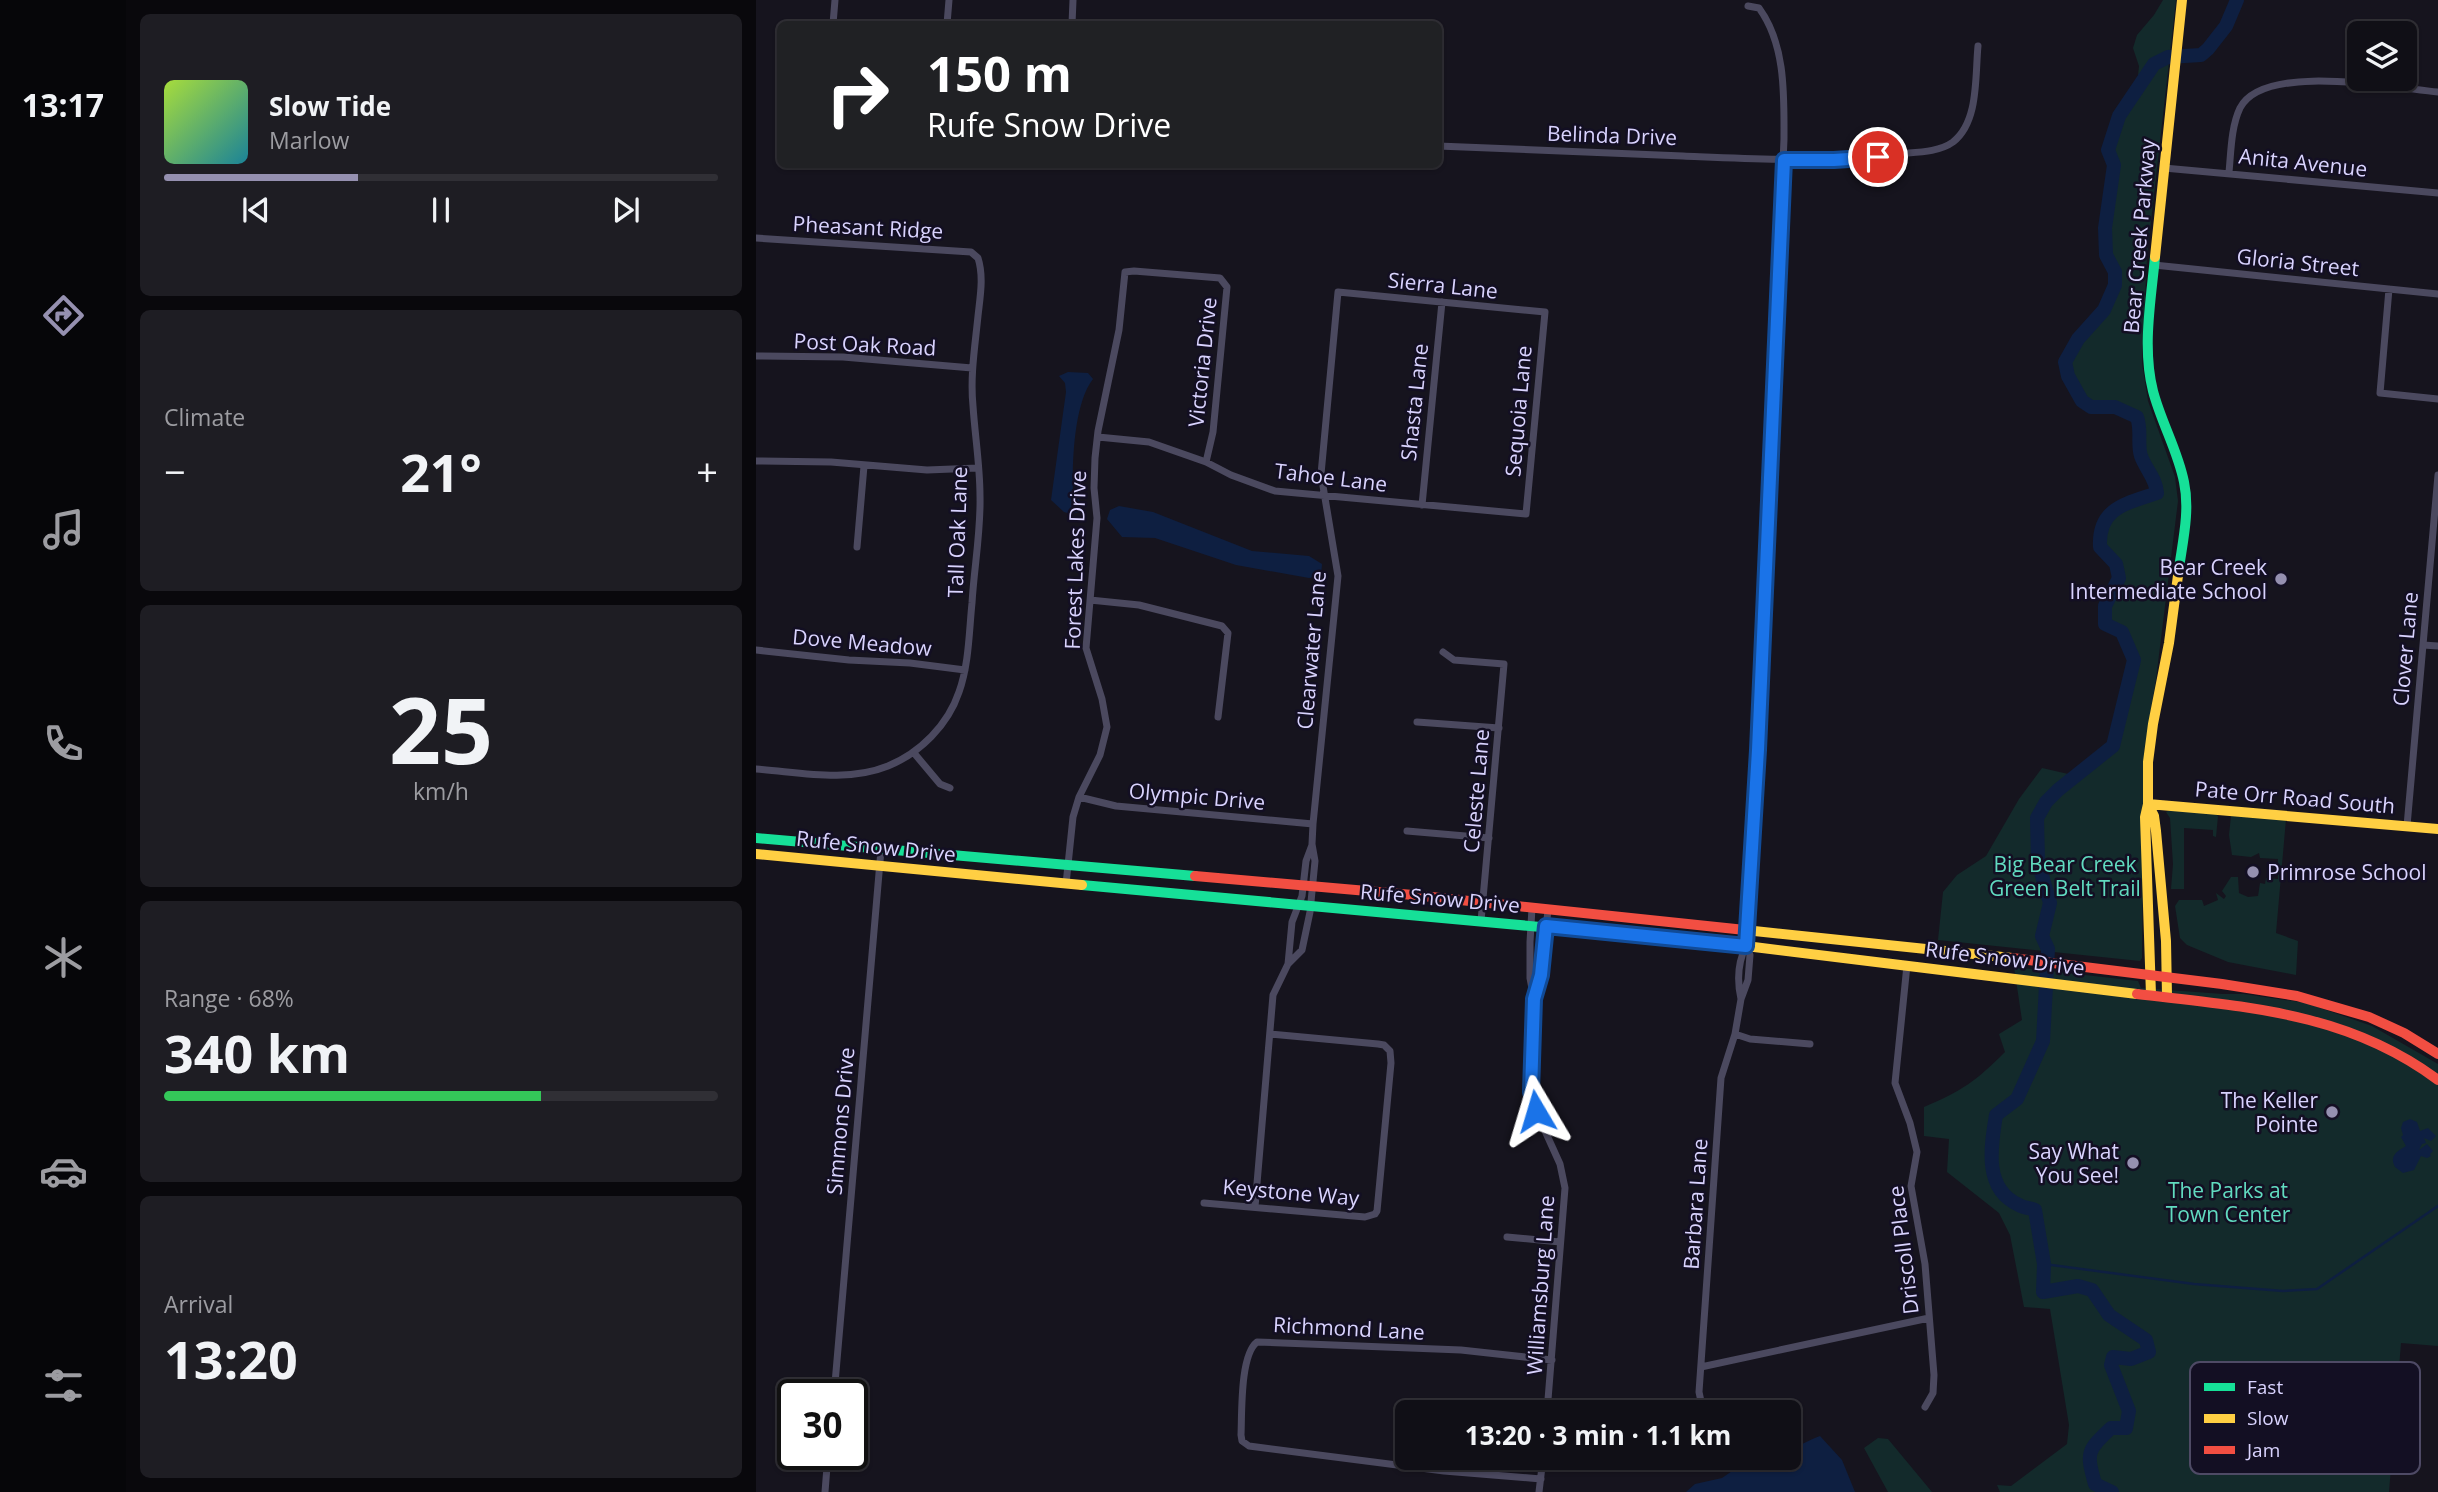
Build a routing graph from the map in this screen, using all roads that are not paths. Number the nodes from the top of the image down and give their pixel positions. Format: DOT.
graph roads {
  1 [pos="835,0"];
  2 [pos="949,0"];
  3 [pos="1073,0"];
  4 [pos="2182,0"];
  5 [pos="1748,6"];
  6 [pos="833,21"];
  7 [pos="947,21"];
  8 [pos="1072,21"];
  9 [pos="1978,46"];
  10 [pos="2438,92"];
  11 [pos="1442,146"];
  12 [pos="1784,160"];
  13 [pos="2164,168"];
  14 [pos="2229,172"];
  15 [pos="2438,192"];
  16 [pos="756,238"];
  17 [pos="976,256"];
  18 [pos="2154,265"];
  19 [pos="1125,272"];
  20 [pos="2389,289"];
  21 [pos="1338,292"];
  22 [pos="2438,293"];
  23 [pos="1442,302"];
  24 [pos="1545,312"];
  25 [pos="756,356"];
  26 [pos="972,368"];
  27 [pos="2438,400"];
  28 [pos="1098,437"];
  29 [pos="756,461"];
  30 [pos="1206,463"];
  31 [pos="864,466"];
  32 [pos="978,468"];
  33 [pos="2438,475"];
  34 [pos="1325,496"];
  35 [pos="1422,505"];
  36 [pos="1526,514"];
  37 [pos="2436,520"];
  38 [pos="857,547"];
  39 [pos="1090,600"];
  40 [pos="2423,645"];
  41 [pos="2438,646"];
  42 [pos="756,650"];
  43 [pos="1443,652"];
  44 [pos="965,670"];
  45 [pos="1218,717"];
  46 [pos="1417,722"];
  47 [pos="1499,728"];
  48 [pos="914,752"];
  49 [pos="756,769"];
  50 [pos="950,788"];
  51 [pos="1079,797"];
  52 [pos="2148,804"];
  53 [pos="1312,824"];
  54 [pos="2407,826"];
  55 [pos="2438,829"];
  56 [pos="1407,831"];
  57 [pos="756,838"];
  58 [pos="1489,838"];
  59 [pos="881,850"];
  60 [pos="756,853"];
  61 [pos="1068,865"];
  62 [pos="880,866"];
  63 [pos="1066,884"];
  64 [pos="1307,896"];
  65 [pos="1483,902"];
  66 [pos="1532,908"];
  67 [pos="1548,910"];
  68 [pos="1481,921"];
  69 [pos="1531,925"];
  70 [pos="1546,926"];
  71 [pos="1748,930"];
  72 [pos="1746,946"];
  73 [pos="1288,964"];
  74 [pos="1907,965"];
  75 [pos="2150,975"];
  76 [pos="2167,977"];
  77 [pos="2151,995"];
  78 [pos="2167,996"];
  79 [pos="1534,999"];
  80 [pos="1270,1034"];
  81 [pos="1735,1034"];
  82 [pos="1810,1044"];
  83 [pos="2434,1051"];
  84 [pos="2418,1066"];
  85 [pos="2438,1080"];
  86 [pos="1204,1203"];
  87 [pos="1255,1207"];
  88 [pos="1507,1237"];
  89 [pos="1560,1242"];
  90 [pos="1929,1318"];
  91 [pos="1552,1360"];
  92 [pos="1701,1367"];
  93 [pos="835,1379"];
  94 [pos="1548,1400"];
  95 [pos="1701,1400"];
  96 [pos="1925,1407"];
  97 [pos="827,1470"];
  98 [pos="1542,1470"];
  99 [pos="1541,1479"];
  100 [pos="825,1492"];
  101 [pos="1539,1492"];
  1 -- 6 [label="street"];
  2 -- 7 [label="street"];
  3 -- 8 [label="street"];
  4 -- 13 [label="main road, Bear Creek Parkway"];
  5 -- 12 [label="street, Barbara Lane"];
  9 -- 12 [label="street, Belinda Drive"];
  10 -- 14 [label="street"];
  11 -- 12 [label="street, Belinda Drive"];
  12 -- 71 [label="street, Barbara Lane"];
  13 -- 14 [label="street, Anita Avenue"];
  13 -- 18 [label="main road, Bear Creek Parkway"];
  14 -- 15 [label="street, Anita Avenue"];
  16 -- 17 [label="street, Pheasant Ridge"];
  17 -- 26 [label="street, Tall Oak Lane"];
  18 -- 20 [label="street, Gloria Street"];
  18 -- 52 [label="main road, Bear Creek Parkway"];
  19 -- 28 [label="street, Forest Lakes Drive"];
  19 -- 30 [label="street, Victoria Drive"];
  20 -- 22 [label="street, Gloria Street"];
  20 -- 27 [label="street"];
  21 -- 23 [label="street, Sierra Lane"];
  21 -- 34 [label="street, Clearwater Lane"];
  23 -- 24 [label="street, Sierra Lane"];
  23 -- 35 [label="street, Shasta Lane"];
  24 -- 36 [label="street, Sequoia Lane"];
  25 -- 26 [label="street, Post Oak Road"];
  26 -- 32 [label="street, Tall Oak Lane"];
  28 -- 30 [label="street, Tahoe Lane"];
  28 -- 39 [label="street, Forest Lakes Drive"];
  29 -- 31 [label="street"];
  30 -- 34 [label="street, Tahoe Lane"];
  31 -- 32 [label="street"];
  31 -- 38 [label="street"];
  32 -- 44 [label="street, Tall Oak Lane"];
  33 -- 37 [label="street, Clover Lane"];
  34 -- 35 [label="street, Tahoe Lane"];
  34 -- 53 [label="street, Clearwater Lane"];
  35 -- 36 [label="street, Tahoe Lane"];
  37 -- 40 [label="street, Clover Lane"];
  39 -- 45 [label="street"];
  39 -- 51 [label="street, Forest Lakes Drive"];
  40 -- 41 [label="street"];
  40 -- 54 [label="street, Clover Lane"];
  42 -- 44 [label="street, Dove Meadow"];
  43 -- 47 [label="street, Celeste Lane"];
  44 -- 48 [label="street, Tall Oak Lane"];
  46 -- 47 [label="street"];
  47 -- 58 [label="street, Celeste Lane"];
  48 -- 49 [label="street, Tall Oak Lane"];
  48 -- 50 [label="street"];
  51 -- 53 [label="street, Olympic Drive"];
  51 -- 61 [label="street, Forest Lakes Drive"];
  52 -- 54 [label="main road, Pate Orr Road South"];
  52 -- 75 [label="main road, Bear Creek Parkway"];
  52 -- 76 [label="main road, Bear Creek Parkway"];
  53 -- 64 [label="street, Clearwater Lane"];
  54 -- 55 [label="main road, Pate Orr Road South"];
  56 -- 58 [label="street"];
  57 -- 59 [label="main road, Rufe Snow Drive"];
  58 -- 65 [label="street, Celeste Lane"];
  59 -- 61 [label="main road, Rufe Snow Drive"];
  59 -- 62 [label="street, Simmons Drive"];
  60 -- 62 [label="main road, Rufe Snow Drive"];
  61 -- 63 [label="street, Forest Lakes Drive"];
  61 -- 64 [label="main road, Rufe Snow Drive"];
  62 -- 63 [label="main road, Rufe Snow Drive"];
  62 -- 93 [label="street, Simmons Drive"];
  63 -- 64 [label="main road, Rufe Snow Drive"];
  64 -- 65 [label="main road, Rufe Snow Drive"];
  64 -- 68 [label="main road, Rufe Snow Drive"];
  64 -- 73 [label="street"];
  64 -- 73 [label="street"];
  65 -- 66 [label="main road, Rufe Snow Drive"];
  65 -- 68 [label="street, Celeste Lane"];
  66 -- 67 [label="main road, Rufe Snow Drive"];
  66 -- 69 [label="street, Williamsburg Lane"];
  67 -- 70 [label="street, Williamsburg Lane"];
  67 -- 71 [label="main road, Rufe Snow Drive"];
  68 -- 69 [label="main road, Rufe Snow Drive"];
  69 -- 70 [label="main road, Rufe Snow Drive"];
  69 -- 79 [label="street, Williamsburg Lane"];
  70 -- 72 [label="main road, Rufe Snow Drive"];
  70 -- 79 [label="street, Williamsburg Lane"];
  71 -- 72 [label="street, Barbara Lane"];
  71 -- 75 [label="main road, Rufe Snow Drive"];
  72 -- 74 [label="main road, Rufe Snow Drive"];
  72 -- 81 [label="street, Barbara Lane"];
  73 -- 80 [label="street"];
  74 -- 77 [label="main road, Rufe Snow Drive"];
  74 -- 90 [label="street, Driscoll Place"];
  75 -- 76 [label="main road, Rufe Snow Drive"];
  75 -- 77 [label="main road, Bear Creek Parkway"];
  76 -- 78 [label="main road, Bear Creek Parkway"];
  76 -- 83 [label="main road, Rufe Snow Drive"];
  77 -- 78 [label="main road, Rufe Snow Drive"];
  78 -- 84 [label="main road, Rufe Snow Drive"];
  79 -- 89 [label="street, Williamsburg Lane"];
  80 -- 87 [label="street"];
  80 -- 87 [label="street, Keystone Way"];
  81 -- 82 [label="street"];
  81 -- 92 [label="street, Barbara Lane"];
  83 -- 84 [label="main road"];
  84 -- 85 [label="main road, Rufe Snow Drive"];
  86 -- 87 [label="street, Keystone Way"];
  88 -- 89 [label="street"];
  89 -- 91 [label="street, Williamsburg Lane"];
  90 -- 92 [label="street"];
  90 -- 96 [label="street, Driscoll Place"];
  91 -- 94 [label="street, Williamsburg Lane"];
  91 -- 99 [label="street, Richmond Lane"];
  92 -- 95 [label="street, Barbara Lane"];
  97 -- 100 [label="street"];
  98 -- 99 [label="street"];
  99 -- 101 [label="street"];
}
